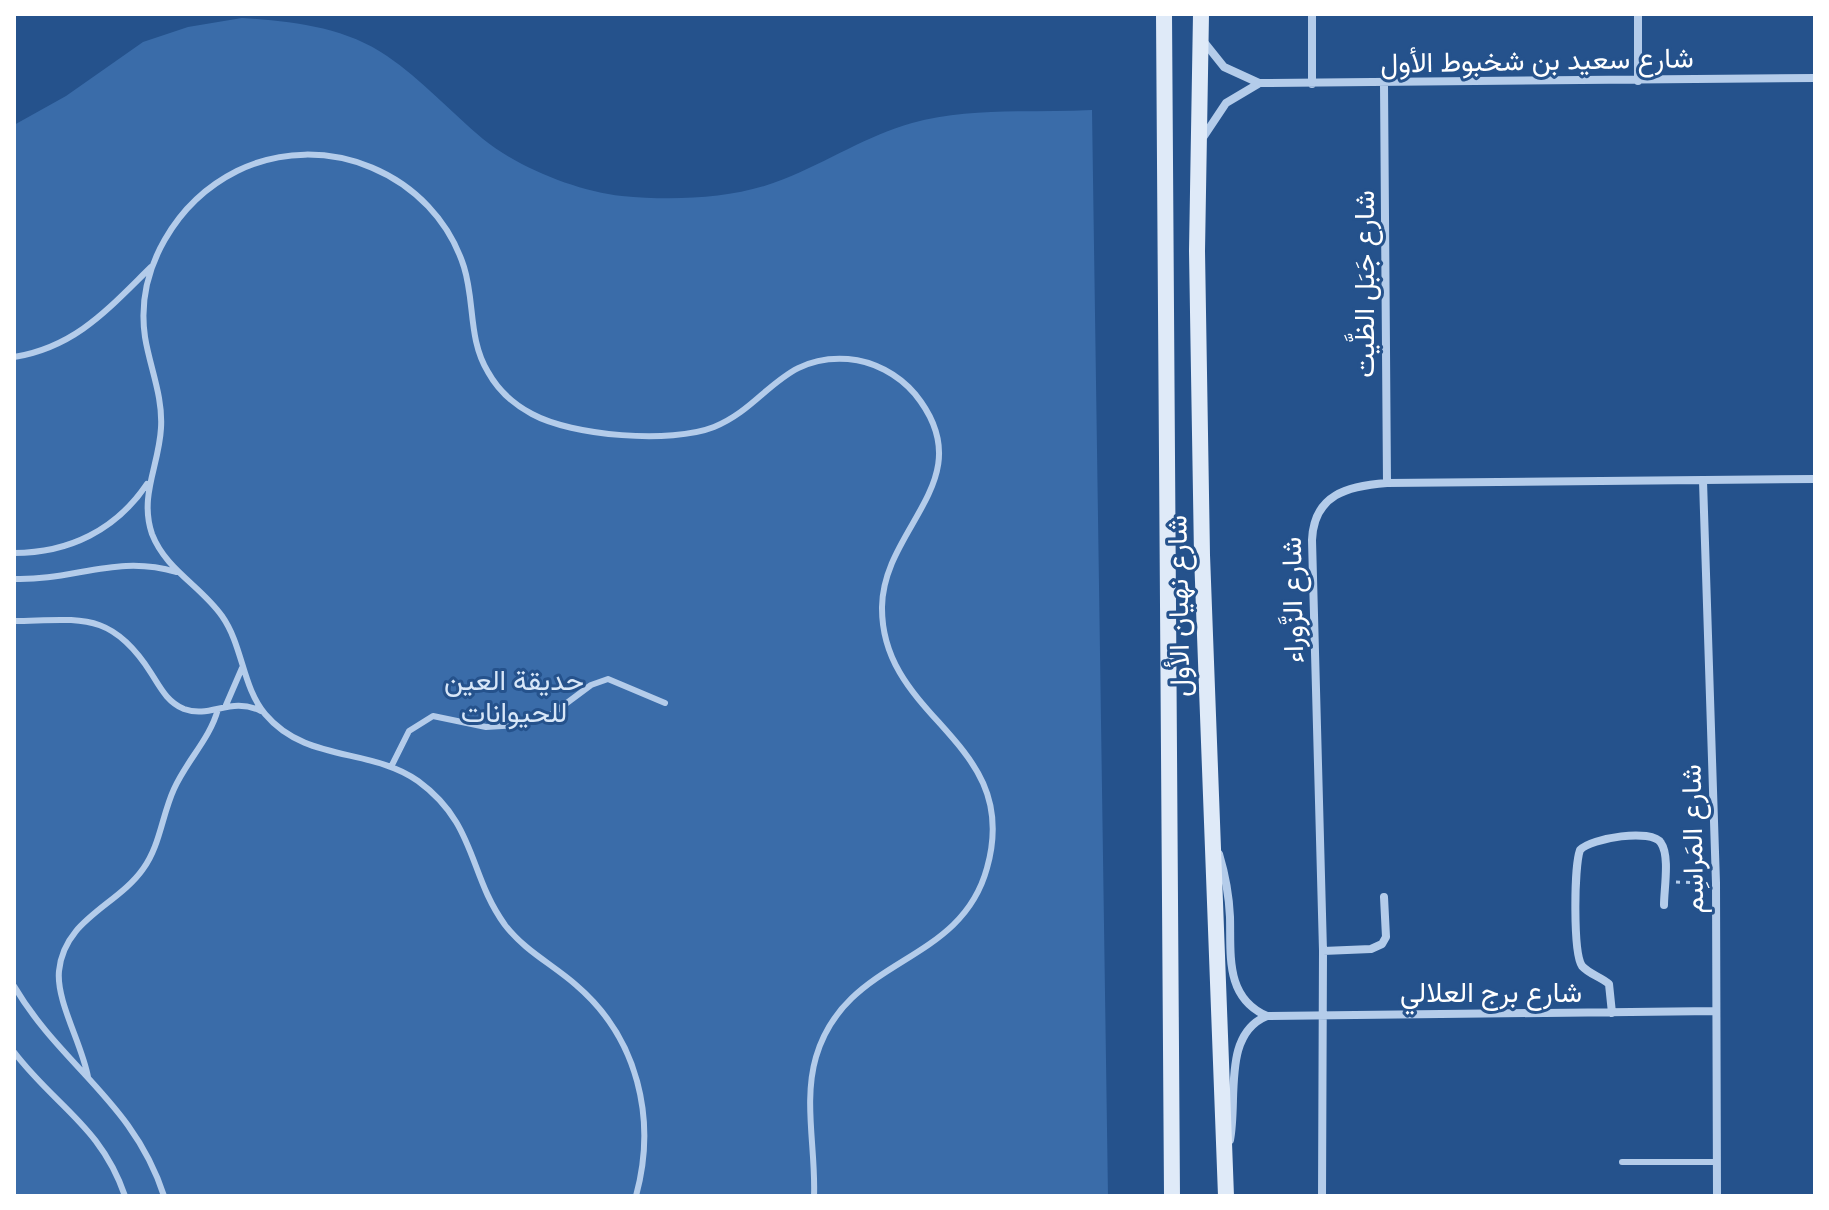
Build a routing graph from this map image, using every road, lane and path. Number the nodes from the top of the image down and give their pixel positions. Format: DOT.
graph roads {
  1 [pos="1164,14"];
  2 [pos="1201,14"];
  3 [pos="1312,14"];
  4 [pos="1638,14"];
  5 [pos="1201,35"];
  6 [pos="1815,78"];
  7 [pos="1638,81"];
  8 [pos="1259,83"];
  9 [pos="1312,84"];
  10 [pos="1384,84"];
  11 [pos="1199,153"];
  12 [pos="153,264"];
  13 [pos="14,357"];
  14 [pos="1815,479"];
  15 [pos="149,481"];
  16 [pos="1703,481"];
  17 [pos="1387,483"];
  18 [pos="14,553"];
  19 [pos="177,572"];
  20 [pos="14,579"];
  21 [pos="14,621"];
  22 [pos="242,665"];
  23 [pos="665,703"];
  24 [pos="226,705"];
  25 [pos="218,709"];
  26 [pos="264,713"];
  27 [pos="391,767"];
  28 [pos="1209,829"];
  29 [pos="1664,882"];
  30 [pos="1716,883"];
  31 [pos="1384,897"];
  32 [pos="1664,905"];
  33 [pos="1323,951"];
  34 [pos="14,986"];
  35 [pos="1716,1011"];
  36 [pos="1612,1013"];
  37 [pos="1322,1015"];
  38 [pos="1267,1016"];
  39 [pos="14,1052"];
  40 [pos="88,1077"];
  41 [pos="1622,1162"];
  42 [pos="1717,1162"];
  43 [pos="1225,1163"];
  44 [pos="125,1196"];
  45 [pos="164,1196"];
  46 [pos="636,1196"];
  47 [pos="814,1196"];
  48 [pos="1172,1196"];
  49 [pos="1226,1196"];
  50 [pos="1322,1196"];
  51 [pos="1717,1196"];
  1 -- 48 [label="main road, شارع نهيان الأول"];
  2 -- 5 [label="main road, شارع نهيان الأول"];
  3 -- 9 [label="street"];
  4 -- 7 [label="street"];
  5 -- 8 [label="street, شارع سعيد بن شخبوط الأول"];
  5 -- 11 [label="main road, شارع نهيان الأول"];
  6 -- 7 [label="street, شارع سعيد بن شخبوط الأول"];
  7 -- 10 [label="street, شارع سعيد بن شخبوط الأول"];
  8 -- 9 [label="street, شارع سعيد بن شخبوط الأول"];
  8 -- 11 [label="street"];
  9 -- 10 [label="street, شارع سعيد بن شخبوط الأول"];
  10 -- 17 [label="street, شارع جَبَل الظَّيت"];
  11 -- 28 [label="main road, شارع نهيان الأول"];
  12 -- 13 [label="lane"];
  12 -- 15 [label="lane"];
  12 -- 47 [label="lane"];
  14 -- 16 [label="street, شارع الزَّوراء"];
  15 -- 18 [label="lane"];
  15 -- 19 [label="lane"];
  16 -- 17 [label="street, شارع الزَّوراء"];
  16 -- 30 [label="street, شارع المَراسِم"];
  17 -- 33 [label="street, شارع الزَّوراء"];
  19 -- 20 [label="lane"];
  19 -- 22 [label="lane"];
  21 -- 25 [label="lane"];
  22 -- 24 [label="lane"];
  22 -- 26 [label="lane"];
  23 -- 27 [label="lane"];
  24 -- 25 [label="lane"];
  24 -- 26 [label="lane"];
  25 -- 40 [label="lane"];
  26 -- 27 [label="lane"];
  27 -- 46 [label="lane"];
  28 -- 38 [label="street"];
  28 -- 43 [label="main road, شارع نهيان الأول"];
  29 -- 30 [label="path"];
  29 -- 32 [label="street"];
  29 -- 36 [label="street"];
  30 -- 35 [label="street, شارع المَراسِم"];
  31 -- 33 [label="street"];
  33 -- 37 [label="street, شارع الزَّوراء"];
  34 -- 40 [label="lane"];
  35 -- 36 [label="street, شارع برج العلالي"];
  35 -- 42 [label="street, شارع المَراسِم"];
  36 -- 37 [label="street, شارع برج العلالي"];
  37 -- 38 [label="street, شارع برج العلالي"];
  37 -- 50 [label="street, شارع الزَّوراء"];
  38 -- 43 [label="street"];
  39 -- 44 [label="lane"];
  40 -- 45 [label="lane"];
  41 -- 42 [label="lane"];
  42 -- 51 [label="street, شارع المَراسِم"];
  43 -- 49 [label="main road, شارع نهيان الأول"];
}
